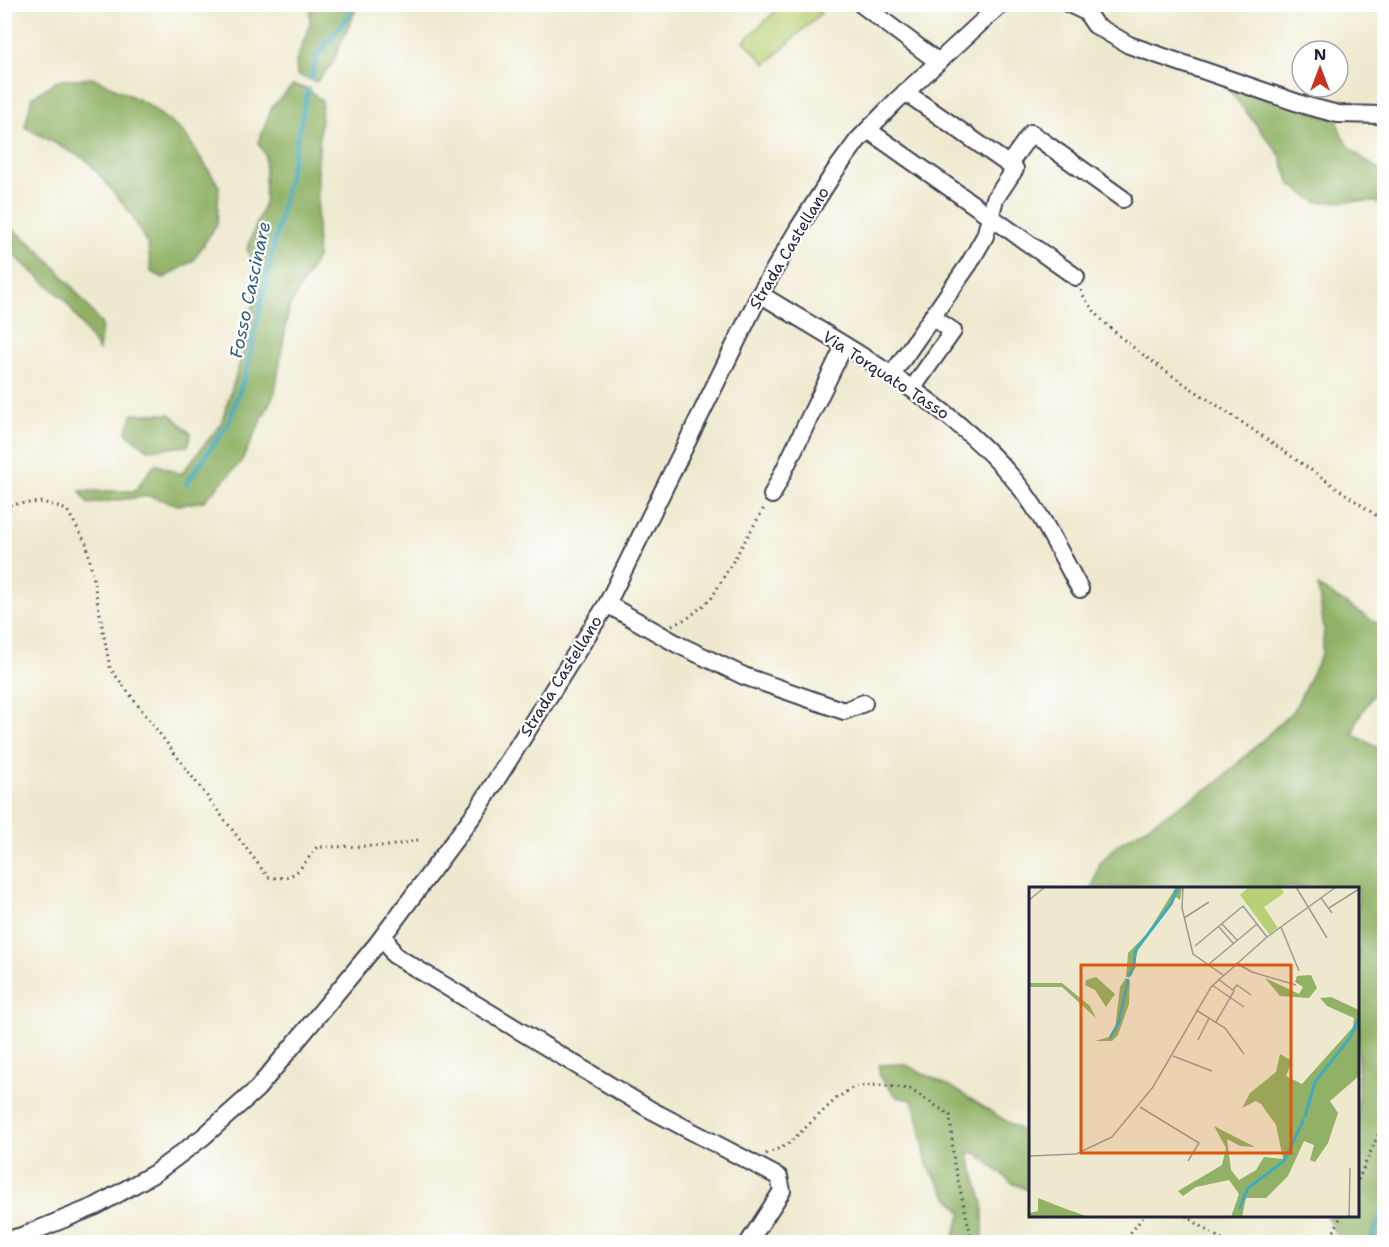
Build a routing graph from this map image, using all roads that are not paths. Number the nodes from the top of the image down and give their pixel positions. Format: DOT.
graph roads {
  1 [pos="861,4"];
  2 [pos="1002,4"];
  3 [pos="1069,4"];
  4 [pos="938,61"];
  5 [pos="905,92"];
  6 [pos="1384,115"];
  7 [pos="868,130"];
  8 [pos="1009,164"];
  9 [pos="1123,199"];
  10 [pos="990,217"];
  11 [pos="1076,277"];
  12 [pos="760,294"];
  13 [pos="932,317"];
  14 [pos="844,346"];
  15 [pos="891,376"];
  16 [pos="912,389"];
  17 [pos="772,495"];
  18 [pos="1080,589"];
  19 [pos="607,604"];
  20 [pos="864,703"];
  21 [pos="384,935"];
  22 [pos="4,1240"];
  23 [pos="749,1242"];
  1 -- 4 [label="street"];
  2 -- 4 [label="street, Strada Castellano"];
  3 -- 6 [label="street"];
  4 -- 5 [label="street, Strada Castellano"];
  5 -- 7 [label="street, Strada Castellano"];
  5 -- 8 [label="street"];
  7 -- 10 [label="street"];
  7 -- 12 [label="street, Strada Castellano"];
  8 -- 9 [label="street"];
  8 -- 10 [label="street"];
  10 -- 11 [label="street"];
  10 -- 13 [label="street"];
  12 -- 14 [label="street, Via Torquato Tasso"];
  12 -- 19 [label="street, Strada Castellano"];
  13 -- 15 [label="street"];
  13 -- 16 [label="street"];
  14 -- 15 [label="street, Via Torquato Tasso"];
  14 -- 17 [label="street"];
  15 -- 16 [label="street, Via Torquato Tasso"];
  16 -- 18 [label="street, Via Torquato Tasso"];
  19 -- 20 [label="street"];
  19 -- 21 [label="street, Strada Castellano"];
  21 -- 22 [label="street, Strada Castellano"];
  21 -- 23 [label="street"];
}
